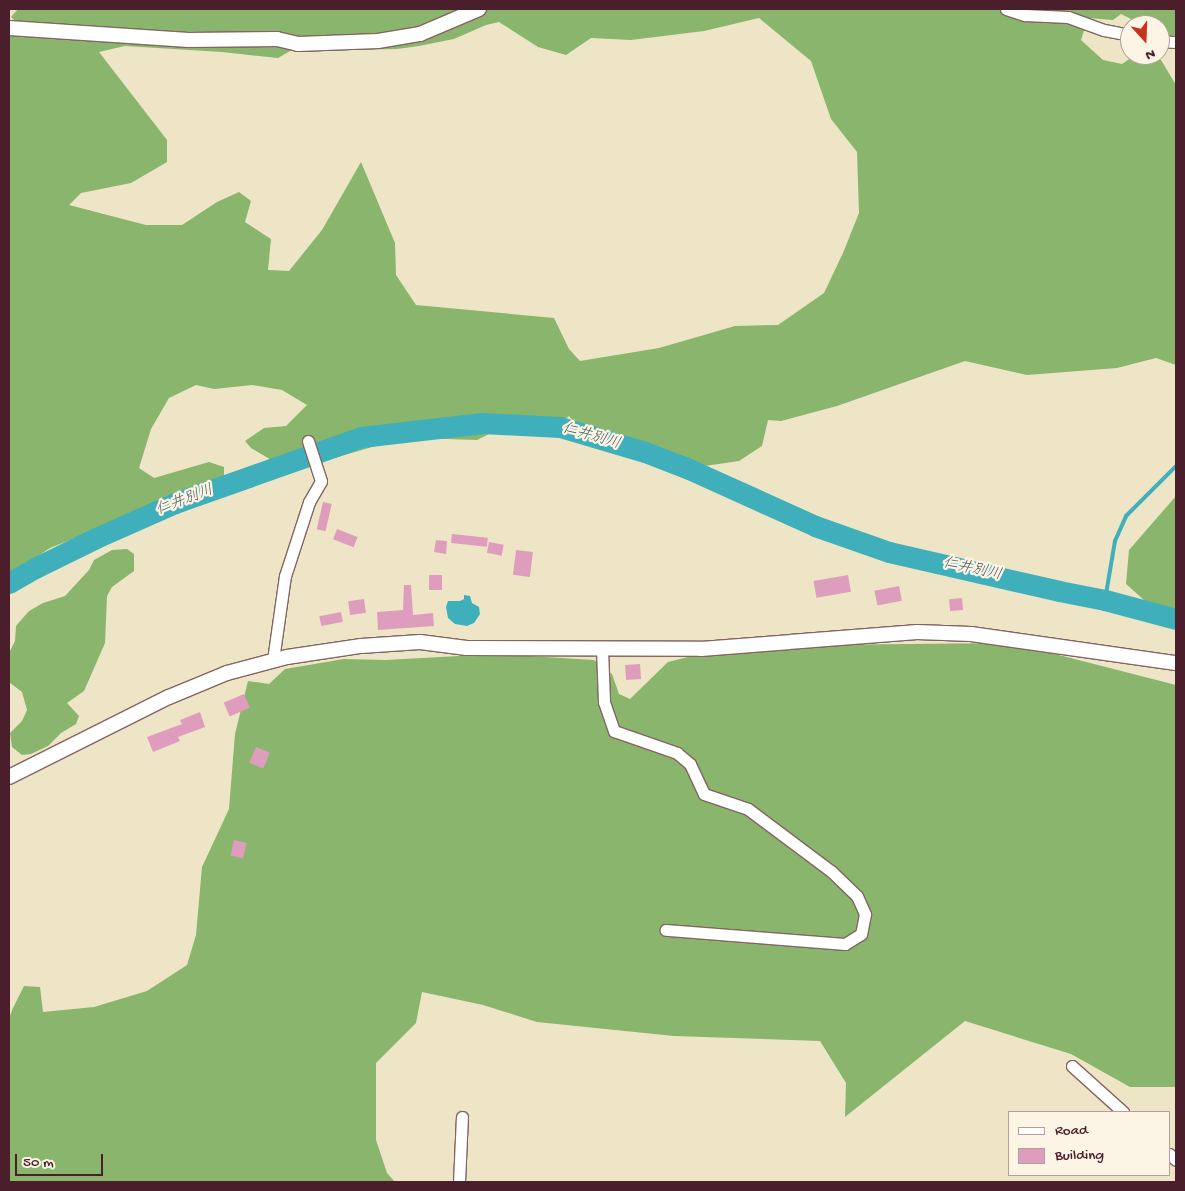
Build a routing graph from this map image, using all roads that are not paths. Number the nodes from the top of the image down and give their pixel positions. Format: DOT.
graph roads {
  1 [pos="479,9"];
  2 [pos="1006,9"];
  3 [pos="9,28"];
  4 [pos="1120,33"];
  5 [pos="308,441"];
  6 [pos="602,649"];
  7 [pos="273,660"];
  8 [pos="1176,662"];
  9 [pos="9,777"];
  10 [pos="666,930"];
  11 [pos="1072,1066"];
  12 [pos="1123,1111"];
  13 [pos="462,1117"];
  14 [pos="459,1182"];
  1 -- 3 [label="street"];
  2 -- 4 [label="street"];
  5 -- 7 [label="street"];
  6 -- 7 [label="street"];
  6 -- 8 [label="street"];
  6 -- 10 [label="street"];
  7 -- 9 [label="street"];
  11 -- 12 [label="street"];
  13 -- 14 [label="street"];
}
